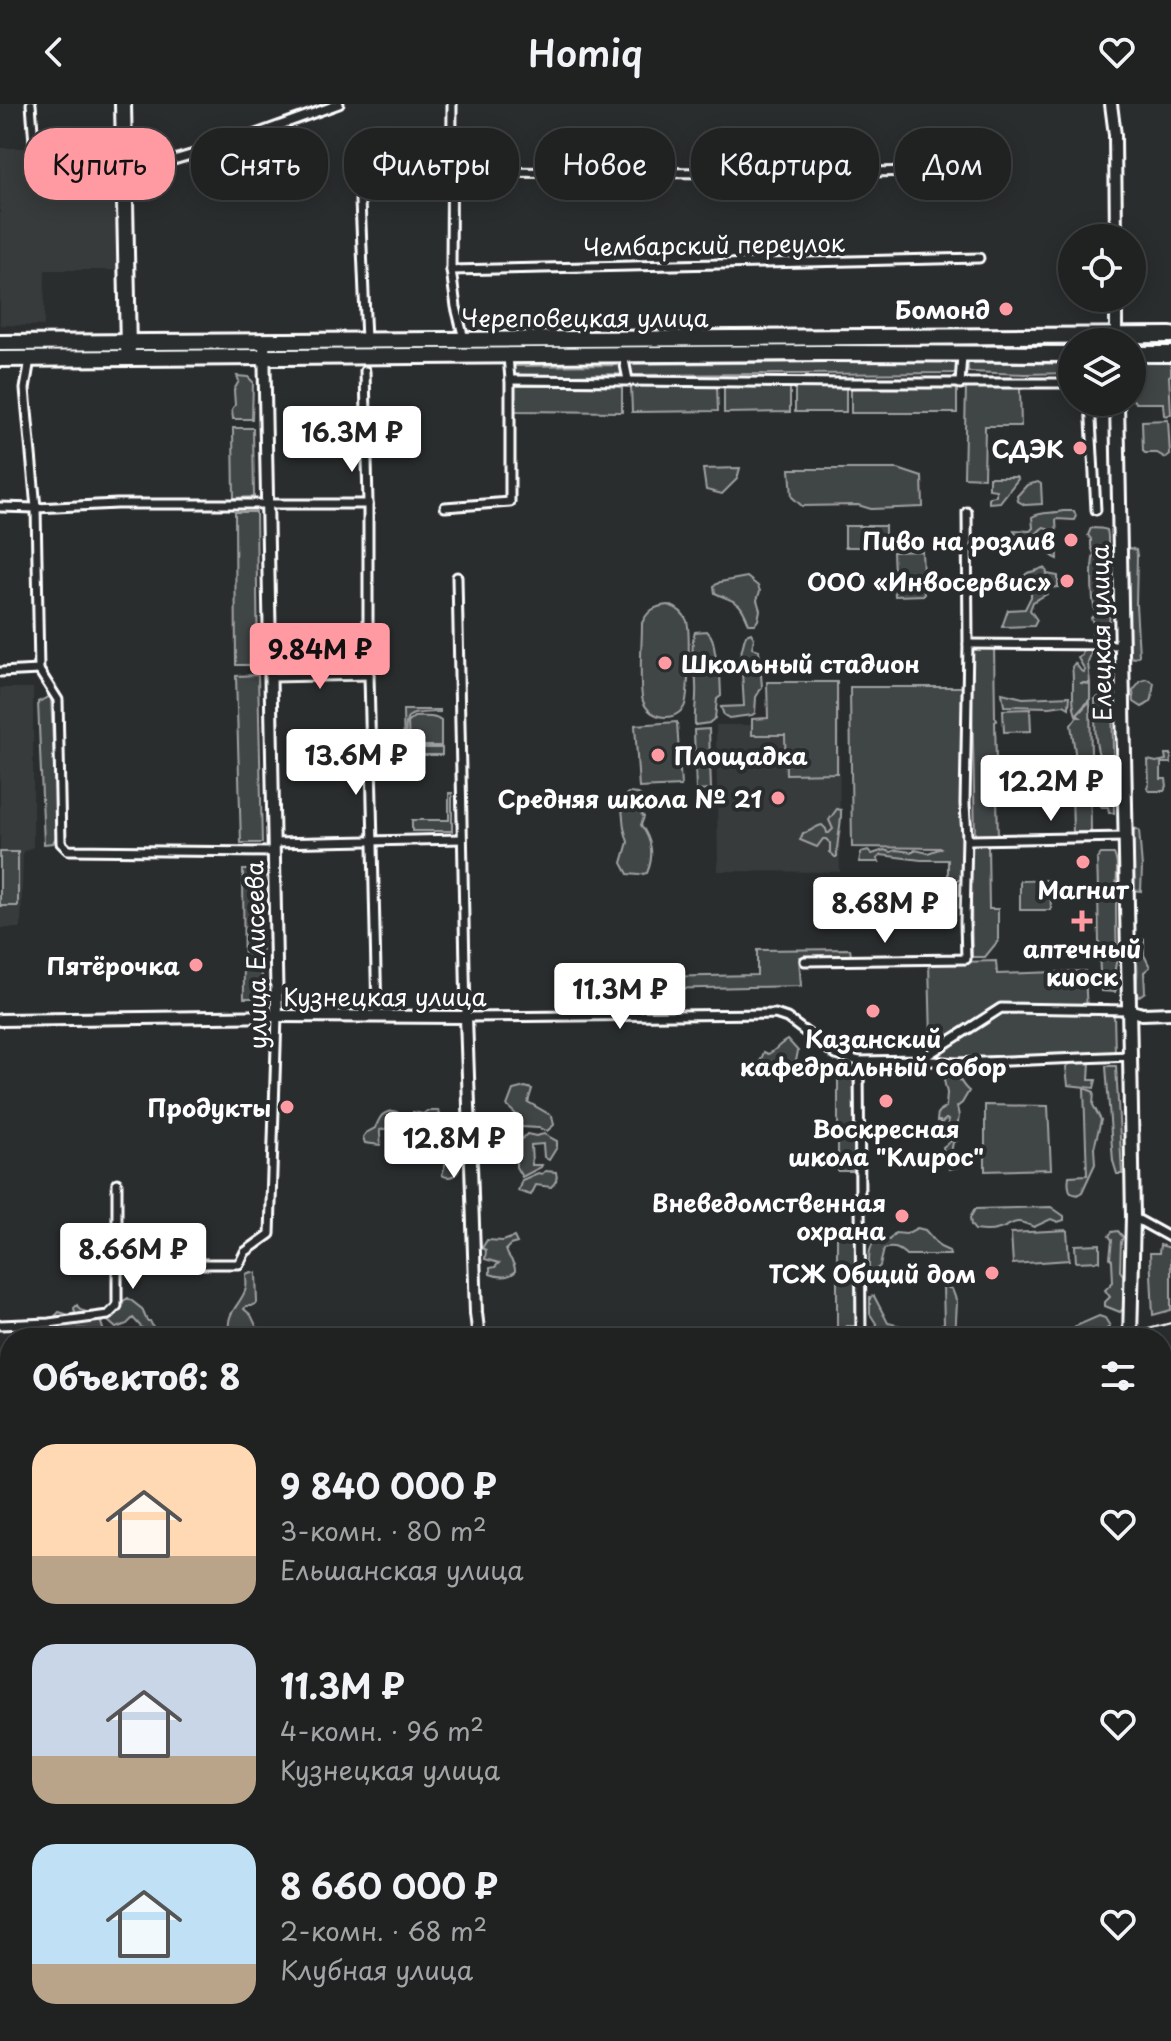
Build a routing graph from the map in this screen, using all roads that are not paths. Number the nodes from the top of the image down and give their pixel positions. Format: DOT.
graph roads {
  1 [pos="31,104"];
  2 [pos="123,104"];
  3 [pos="339,104"];
  4 [pos="452,104"];
  5 [pos="1111,104"];
  6 [pos="33,128"];
  7 [pos="124,128"];
  8 [pos="452,128"];
  9 [pos="175,160"];
  10 [pos="895,171"];
  11 [pos="519,172"];
  12 [pos="126,200"];
  13 [pos="451,200"];
  14 [pos="360,201"];
  15 [pos="1116,224"];
  16 [pos="979,258"];
  17 [pos="451,270"];
  18 [pos="1171,335"];
  19 [pos="1146,337"];
  20 [pos="464,339"];
  21 [pos="1058,339"];
  22 [pos="366,340"];
  23 [pos="127,342"];
  24 [pos="0,343"];
  25 [pos="264,348"];
  26 [pos="1058,354"];
  27 [pos="1146,354"];
  28 [pos="1171,354"];
  29 [pos="623,355"];
  30 [pos="962,355"];
  31 [pos="508,356"];
  32 [pos="128,358"];
  33 [pos="0,359"];
  34 [pos="30,359"];
  35 [pos="365,371"];
  36 [pos="510,380"];
  37 [pos="628,380"];
  38 [pos="1058,383"];
  39 [pos="960,384"];
  40 [pos="1091,416"];
  41 [pos="1117,416"];
  42 [pos="268,504"];
  43 [pos="368,504"];
  44 [pos="0,507"];
  45 [pos="445,507"];
  46 [pos="36,508"];
  47 [pos="1096,510"];
  48 [pos="967,512"];
  49 [pos="457,577"];
  50 [pos="968,644"];
  51 [pos="1122,645"];
  52 [pos="39,670"];
  53 [pos="0,672"];
  54 [pos="369,675"];
  55 [pos="270,677"];
  56 [pos="967,836"];
  57 [pos="1125,837"];
  58 [pos="462,839"];
  59 [pos="373,842"];
  60 [pos="274,848"];
  61 [pos="805,961"];
  62 [pos="1129,1010"];
  63 [pos="1171,1013"];
  64 [pos="377,1015"];
  65 [pos="277,1016"];
  66 [pos="466,1017"];
  67 [pos="0,1020"];
  68 [pos="1130,1056"];
  69 [pos="920,1060"];
  70 [pos="859,1061"];
  71 [pos="117,1183"];
  72 [pos="1132,1223"];
  73 [pos="1156,1231"];
  74 [pos="1171,1238"];
  75 [pos="159,1264"];
  76 [pos="0,1325"];
  77 [pos="478,1328"];
  78 [pos="861,1328"];
  79 [pos="1130,1328"];
  1 -- 6 [label="street"];
  2 -- 7 [label="highway"];
  3 -- 9 [label="street"];
  4 -- 8 [label="street"];
  5 -- 15 [label="street"];
  10 -- 11 [label="street"];
  12 -- 23 [label="highway"];
  13 -- 17 [label="street"];
  14 -- 22 [label="street"];
  16 -- 17 [label="street, Чембарский переулок"];
  17 -- 20 [label="street"];
  18 -- 19 [label="highway, Череповецкая улица"];
  20 -- 21 [label="highway, Череповецкая улица"];
  20 -- 22 [label="highway, Череповецкая улица"];
  22 -- 25 [label="highway, Череповецкая улица"];
  23 -- 24 [label="highway, Череповецкая улица"];
  23 -- 25 [label="highway, Череповецкая улица"];
  23 -- 32 [label="highway"];
  25 -- 31 [label="highway, Череповецкая улица"];
  25 -- 32 [label="highway, Череповецкая улица"];
  25 -- 42 [label="street, улица Елисеева"];
  26 -- 30 [label="highway, Череповецкая улица"];
  27 -- 28 [label="highway"];
  29 -- 30 [label="highway, Череповецкая улица"];
  29 -- 31 [label="highway, Череповецкая улица"];
  29 -- 37 [label="street"];
  30 -- 39 [label="street"];
  31 -- 36 [label="street"];
  32 -- 34 [label="highway, Череповецкая улица"];
  33 -- 34 [label="highway, Череповецкая улица"];
  34 -- 46 [label="street"];
  35 -- 43 [label="street"];
  36 -- 37 [label="street"];
  36 -- 45 [label="street"];
  37 -- 39 [label="street"];
  38 -- 39 [label="street"];
  40 -- 47 [label="street"];
  41 -- 51 [label="main road, Елецкая улица"];
  42 -- 43 [label="street"];
  42 -- 46 [label="street"];
  42 -- 55 [label="street, улица Елисеева"];
  43 -- 54 [label="street"];
  44 -- 46 [label="street"];
  46 -- 52 [label="street"];
  48 -- 50 [label="street"];
  49 -- 58 [label="street"];
  50 -- 51 [label="street"];
  50 -- 56 [label="street"];
  51 -- 57 [label="main road, Елецкая улица"];
  52 -- 53 [label="street"];
  52 -- 60 [label="street"];
  54 -- 55 [label="street"];
  54 -- 59 [label="street"];
  55 -- 60 [label="street, улица Елисеева"];
  56 -- 57 [label="street"];
  56 -- 61 [label="street"];
  57 -- 62 [label="main road, Елецкая улица"];
  58 -- 59 [label="street"];
  58 -- 66 [label="street"];
  59 -- 60 [label="street"];
  59 -- 64 [label="street"];
  60 -- 65 [label="street, улица Елисеева"];
  62 -- 63 [label="street"];
  62 -- 68 [label="main road, Елецкая улица"];
  62 -- 69 [label="street"];
  64 -- 65 [label="street, Кузнецкая улица"];
  64 -- 66 [label="street, Кузнецкая улица"];
  65 -- 67 [label="street, Кузнецкая улица"];
  65 -- 75 [label="street, улица Елисеева"];
  66 -- 70 [label="street, Кузнецкая улица"];
  66 -- 77 [label="street"];
  68 -- 69 [label="street"];
  68 -- 72 [label="main road, Елецкая улица"];
  69 -- 70 [label="street, Кузнецкая улица"];
  70 -- 78 [label="street"];
  71 -- 76 [label="street"];
  72 -- 73 [label="street"];
  72 -- 73 [label="street"];
  72 -- 79 [label="main road, Елецкая улица"];
  73 -- 74 [label="street"];
}
